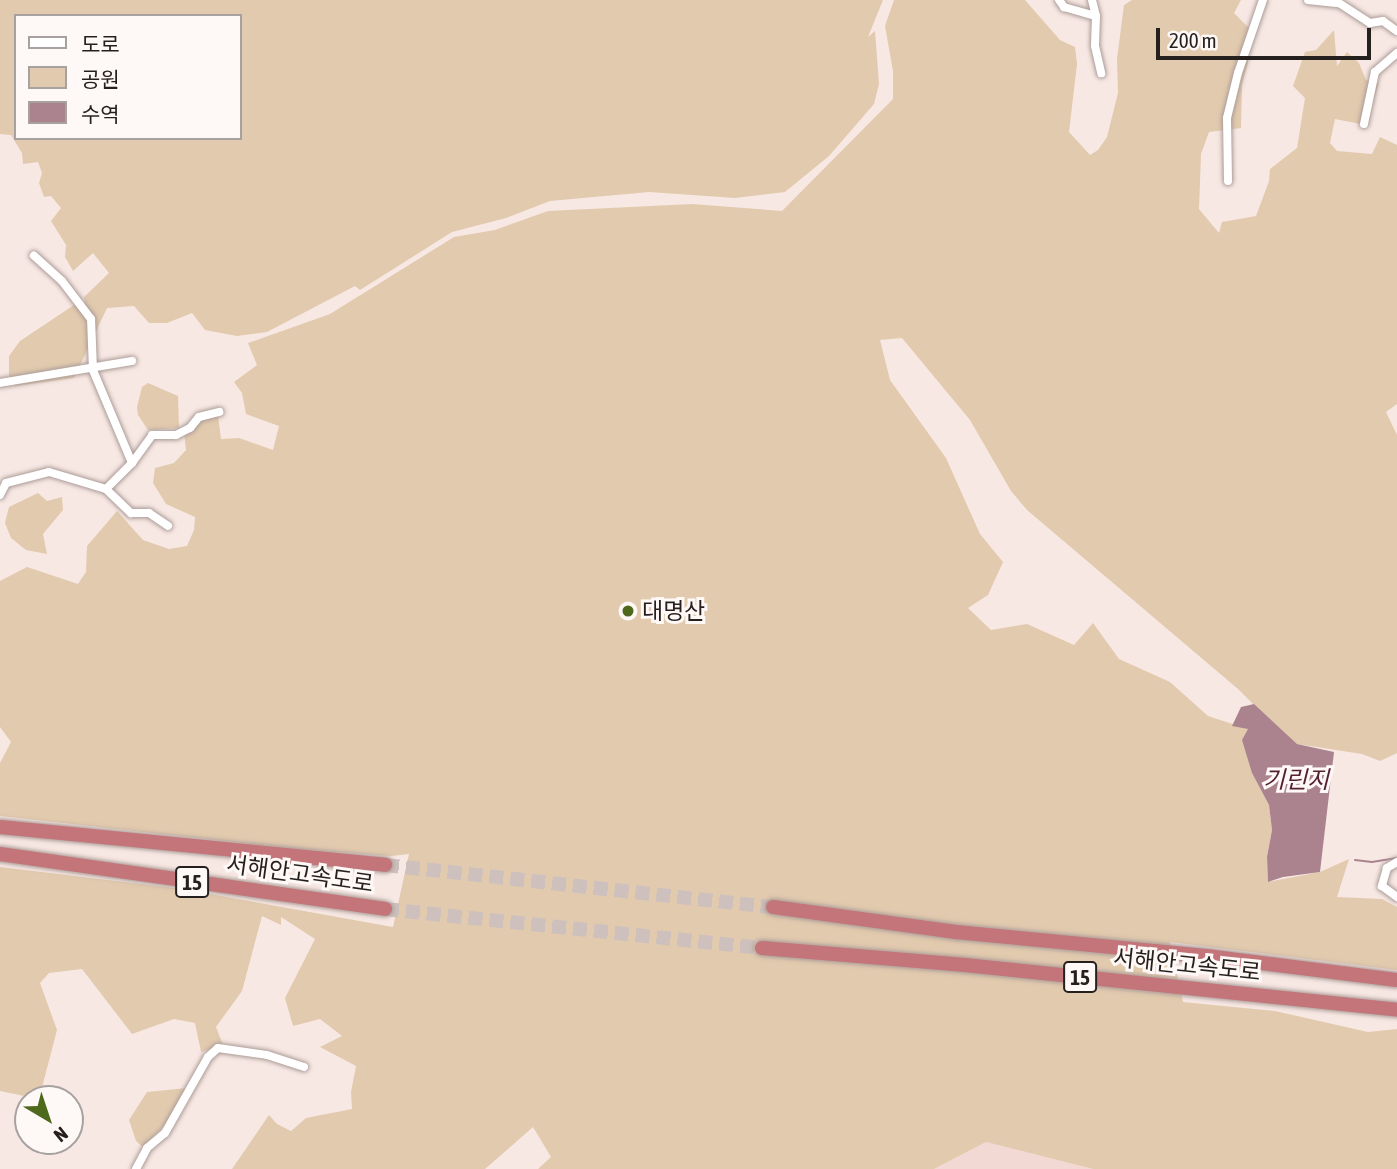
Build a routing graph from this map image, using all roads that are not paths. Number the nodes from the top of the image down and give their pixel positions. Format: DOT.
graph roads {
  1 [pos="1059,0"];
  2 [pos="1092,0"];
  3 [pos="1263,0"];
  4 [pos="1308,0"];
  5 [pos="1096,16"];
  6 [pos="1397,31"];
  7 [pos="1397,53"];
  8 [pos="1101,73"];
  9 [pos="1364,124"];
  10 [pos="1228,181"];
  11 [pos="34,256"];
  12 [pos="132,361"];
  13 [pos="93,370"];
  14 [pos="0,383"];
  15 [pos="219,412"];
  16 [pos="132,463"];
  17 [pos="106,489"];
  18 [pos="0,495"];
  19 [pos="168,526"];
  20 [pos="0,827"];
  21 [pos="0,854"];
  22 [pos="1397,862"];
  23 [pos="385,865"];
  24 [pos="1397,897"];
  25 [pos="773,907"];
  26 [pos="385,909"];
  27 [pos="762,948"];
  28 [pos="1397,980"];
  29 [pos="1397,1010"];
  30 [pos="304,1068"];
  31 [pos="136,1169"];
  1 -- 5 [label="street"];
  2 -- 5 [label="street"];
  3 -- 10 [label="street"];
  4 -- 6 [label="street"];
  5 -- 8 [label="street"];
  7 -- 9 [label="street"];
  11 -- 13 [label="street"];
  12 -- 13 [label="street"];
  13 -- 14 [label="street"];
  13 -- 16 [label="street"];
  15 -- 16 [label="street"];
  16 -- 17 [label="street"];
  17 -- 18 [label="street"];
  17 -- 19 [label="street"];
  20 -- 23 [label="highway, 서해안고속도로 / 15"];
  21 -- 26 [label="highway, 서해안고속도로 / 15"];
  22 -- 24 [label="street"];
  25 -- 28 [label="highway, 서해안고속도로 / 15"];
  27 -- 29 [label="highway, 서해안고속도로 / 15"];
  30 -- 31 [label="street"];
}
